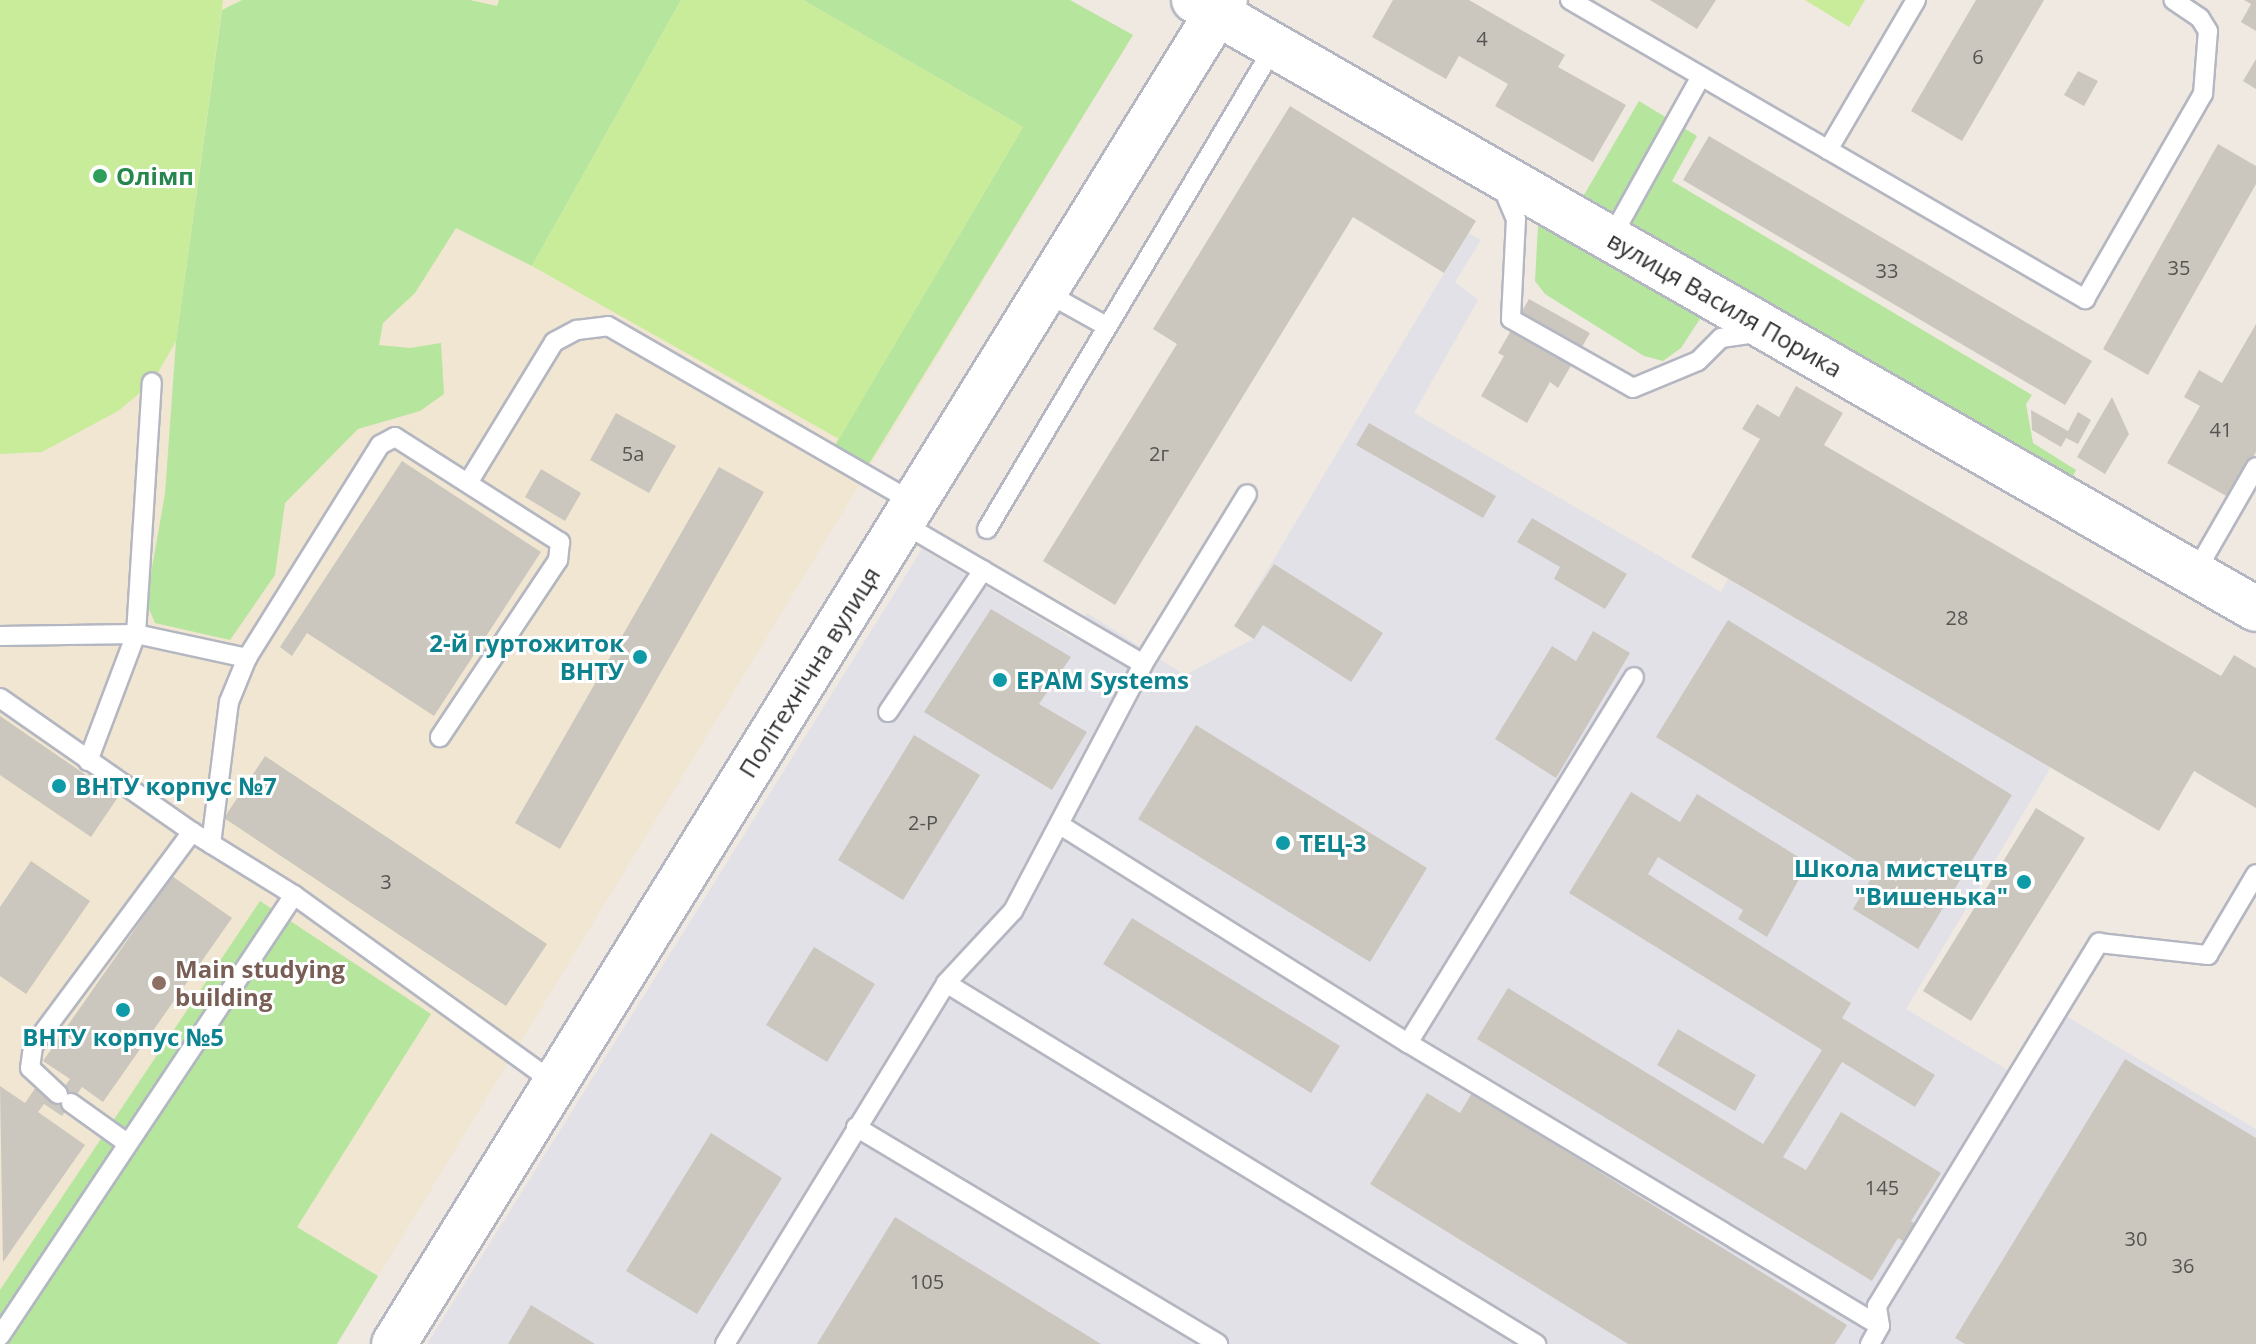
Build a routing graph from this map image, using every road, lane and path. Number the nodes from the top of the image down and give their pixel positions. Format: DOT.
graph roads {
  1 [pos="1570,0"];
  2 [pos="1916,0"];
  3 [pos="2173,0"];
  4 [pos="1212,4"];
  5 [pos="1262,67"];
  6 [pos="1701,76"];
  7 [pos="1828,150"];
  8 [pos="1495,171"];
  9 [pos="1611,238"];
  10 [pos="1045,292"];
  11 [pos="1106,326"];
  12 [pos="1773,331"];
  13 [pos="152,383"];
  14 [pos="2256,467"];
  15 [pos="468,483"];
  16 [pos="1247,494"];
  17 [pos="908,512"];
  18 [pos="987,529"];
  19 [pos="983,570"];
  20 [pos="2195,573"];
  21 [pos="2256,609"];
  22 [pos="136,634"];
  23 [pos="0,636"];
  24 [pos="247,658"];
  25 [pos="1143,664"];
  26 [pos="1634,677"];
  27 [pos="0,698"];
  28 [pos="888,712"];
  29 [pos="440,737"];
  30 [pos="88,761"];
  31 [pos="1060,825"];
  32 [pos="192,832"];
  33 [pos="211,844"];
  34 [pos="2256,874"];
  35 [pos="294,895"];
  36 [pos="946,983"];
  37 [pos="1408,1043"];
  38 [pos="555,1083"];
  39 [pos="856,1127"];
  40 [pos="127,1143"];
  41 [pos="6,1312"];
  42 [pos="1880,1326"];
  43 [pos="0,1336"];
  44 [pos="394,1344"];
  45 [pos="725,1344"];
  46 [pos="1218,1344"];
  47 [pos="1536,1344"];
  48 [pos="1870,1344"];
  1 -- 6 [label="lane"];
  2 -- 7 [label="lane"];
  3 -- 7 [label="lane"];
  4 -- 8 [label="street, вулиця Василя Порика"];
  4 -- 10 [label="street, Політехнічна вулиця"];
  5 -- 11 [label="lane"];
  6 -- 7 [label="lane"];
  6 -- 9 [label="lane"];
  8 -- 9 [label="street, вулиця Василя Порика"];
  8 -- 12 [label="lane"];
  9 -- 12 [label="street, вулиця Василя Порика"];
  10 -- 11 [label="lane"];
  10 -- 17 [label="street, Політехнічна вулиця"];
  11 -- 18 [label="lane"];
  12 -- 20 [label="street, вулиця Василя Порика"];
  13 -- 22 [label="lane"];
  14 -- 20 [label="lane"];
  15 -- 17 [label="lane"];
  15 -- 24 [label="lane"];
  15 -- 29 [label="lane"];
  16 -- 25 [label="lane"];
  17 -- 19 [label="lane"];
  17 -- 38 [label="street, Політехнічна вулиця"];
  19 -- 25 [label="lane"];
  19 -- 28 [label="lane"];
  20 -- 21 [label="street, вулиця Василя Порика"];
  22 -- 23 [label="lane"];
  22 -- 24 [label="lane"];
  22 -- 30 [label="lane"];
  24 -- 33 [label="lane"];
  25 -- 31 [label="lane"];
  26 -- 37 [label="lane"];
  27 -- 30 [label="lane"];
  30 -- 32 [label="lane"];
  31 -- 36 [label="lane"];
  31 -- 37 [label="lane"];
  32 -- 33 [label="lane"];
  32 -- 40 [label="lane"];
  33 -- 35 [label="lane"];
  34 -- 42 [label="lane"];
  35 -- 38 [label="lane"];
  35 -- 40 [label="lane"];
  36 -- 39 [label="lane"];
  36 -- 47 [label="lane"];
  37 -- 42 [label="lane"];
  38 -- 44 [label="street, Політехнічна вулиця"];
  39 -- 45 [label="lane"];
  39 -- 46 [label="lane"];
  40 -- 41 [label="lane"];
  41 -- 43 [label="lane"];
  42 -- 48 [label="lane"];
}
